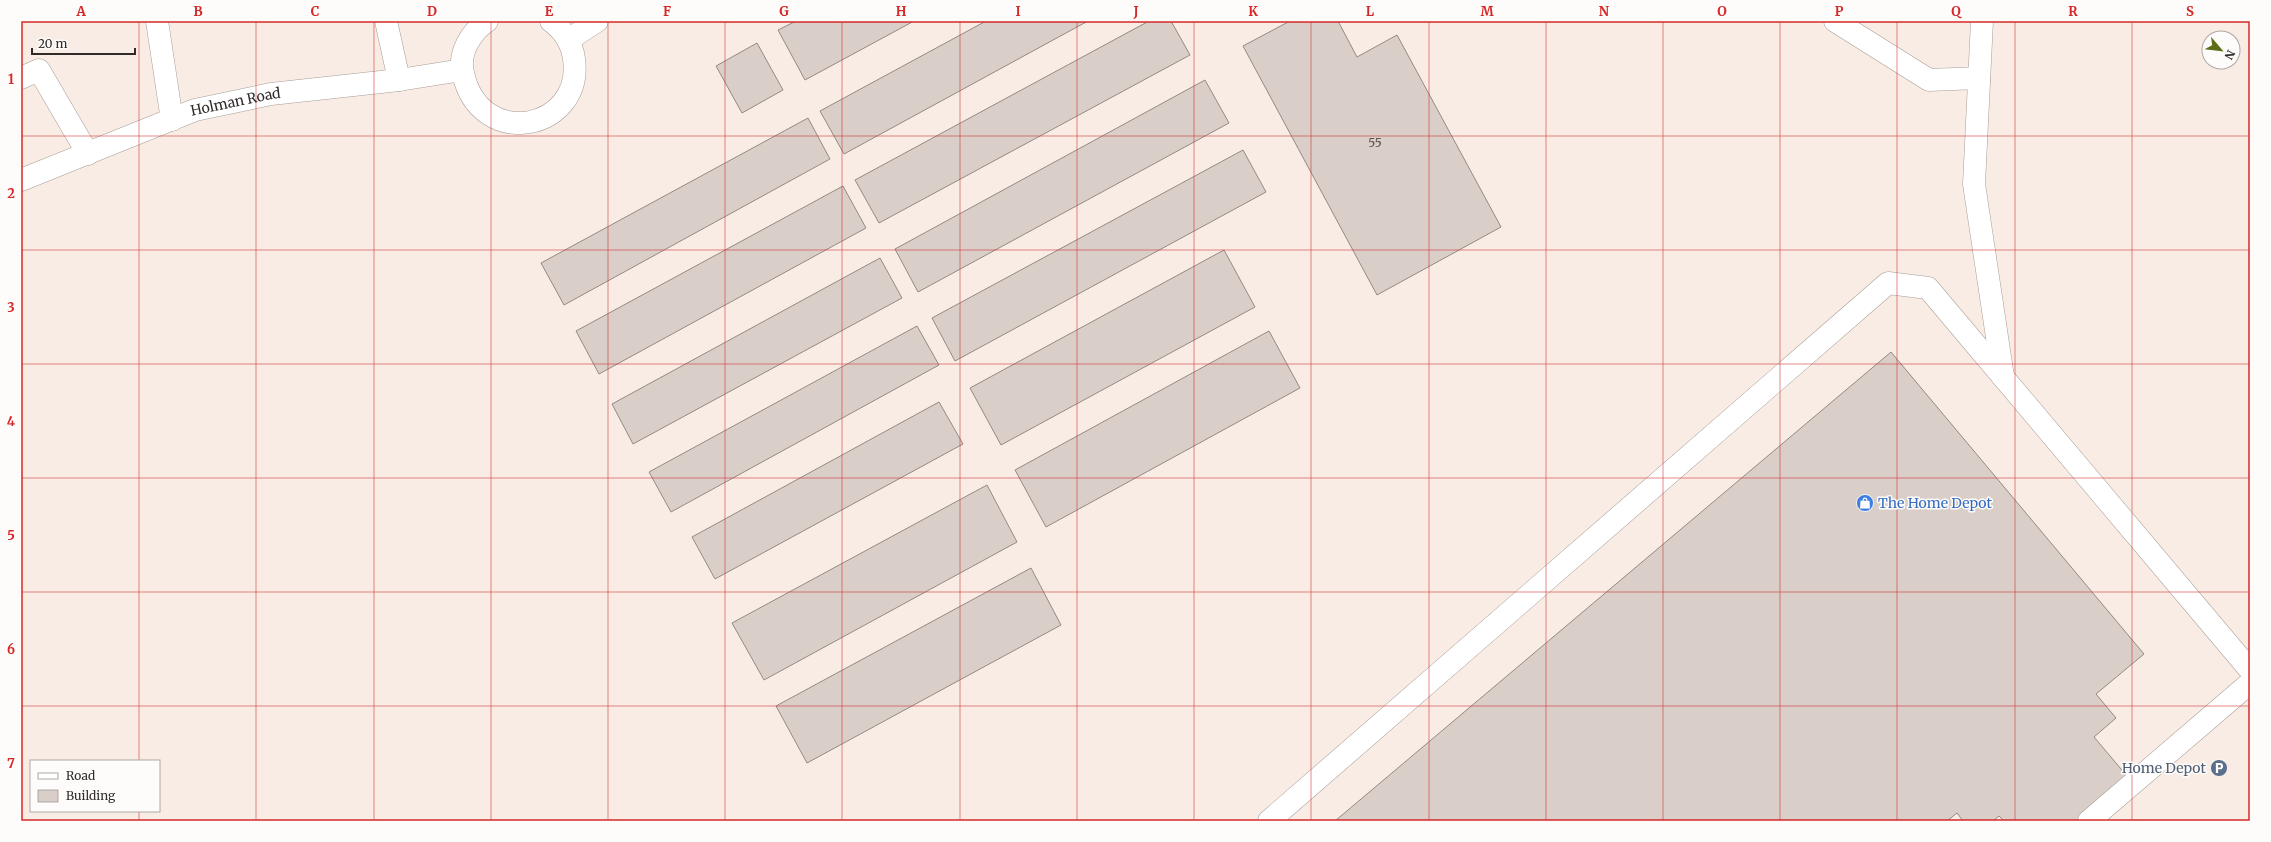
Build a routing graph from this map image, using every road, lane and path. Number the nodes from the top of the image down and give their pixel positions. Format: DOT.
graph roads {
  1 [pos="157,21"];
  2 [pos="386,21"];
  3 [pos="487,21"];
  4 [pos="551,21"];
  5 [pos="597,21"];
  6 [pos="1835,21"];
  7 [pos="1982,21"];
  8 [pos="568,40"];
  9 [pos="462,70"];
  10 [pos="21,78"];
  11 [pos="1979,78"];
  12 [pos="399,80"];
  13 [pos="172,120"];
  14 [pos="88,154"];
  15 [pos="21,180"];
  16 [pos="2003,377"];
  17 [pos="2250,670"];
  18 [pos="2250,683"];
  19 [pos="1269,821"];
  20 [pos="2089,821"];
  1 -- 13 [label="street"];
  2 -- 12 [label="street"];
  3 -- 9 [label="street"];
  4 -- 8 [label="street"];
  5 -- 8 [label="street"];
  6 -- 11 [label="street"];
  7 -- 11 [label="street"];
  8 -- 9 [label="street"];
  9 -- 12 [label="street, Holman Road"];
  10 -- 14 [label="street"];
  11 -- 16 [label="street"];
  12 -- 13 [label="street, Holman Road"];
  13 -- 14 [label="street, Holman Road"];
  14 -- 15 [label="street, Holman Road"];
  16 -- 17 [label="street"];
  16 -- 19 [label="street"];
  18 -- 20 [label="street"];
}
